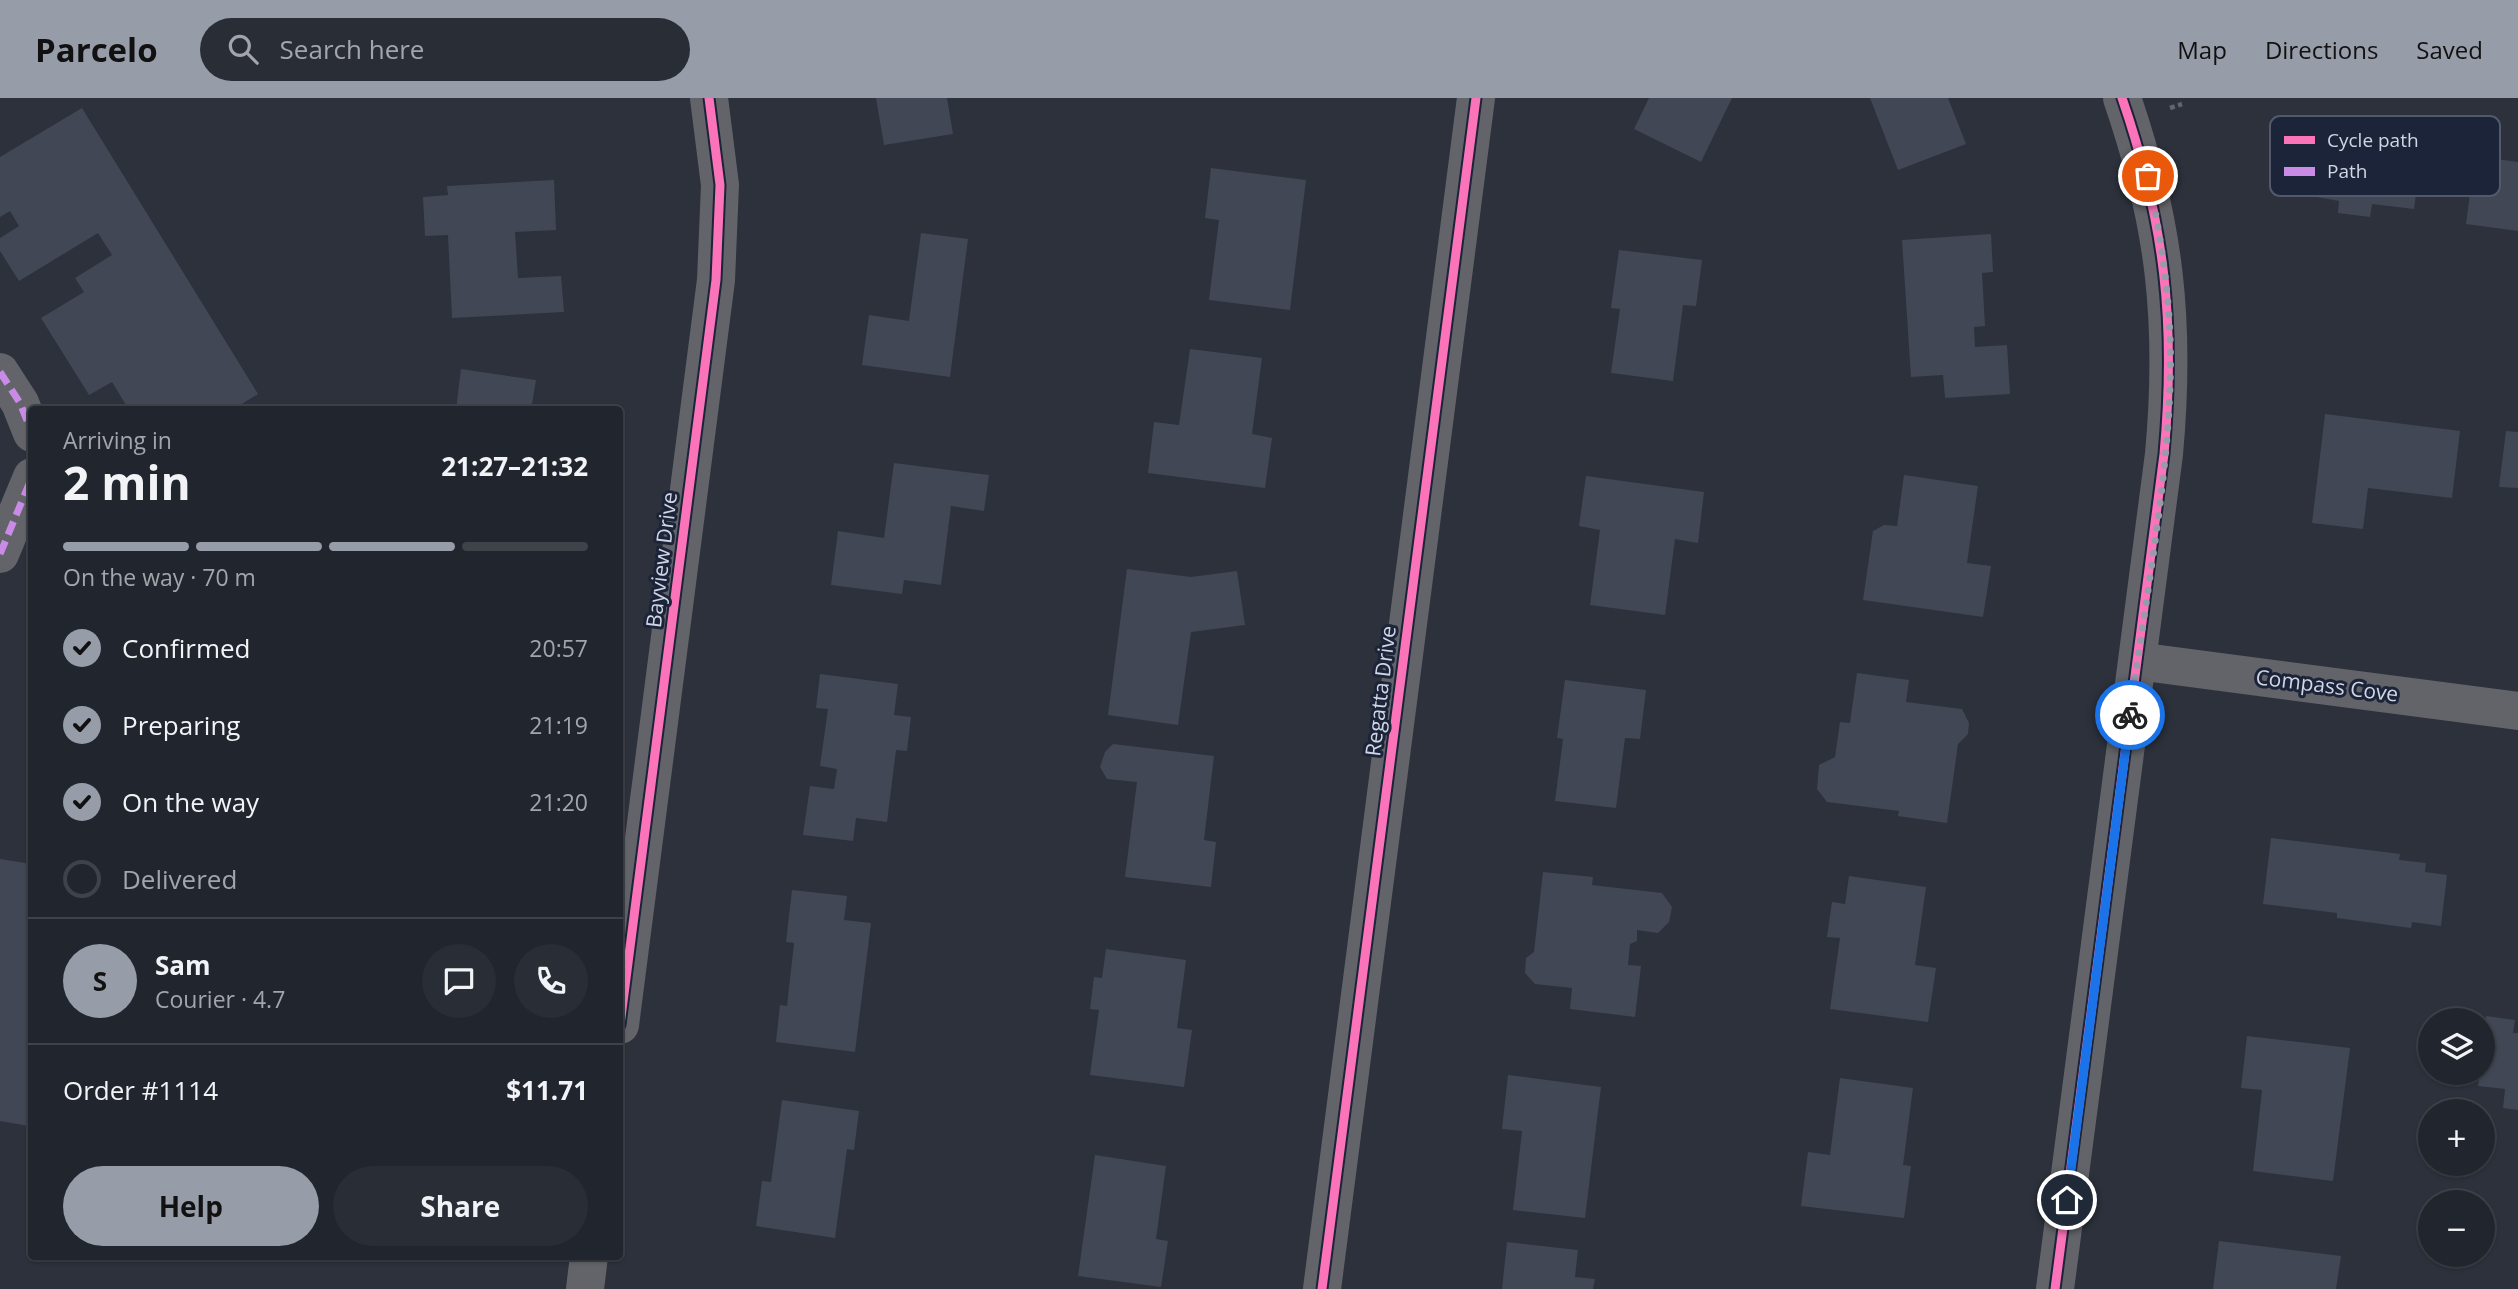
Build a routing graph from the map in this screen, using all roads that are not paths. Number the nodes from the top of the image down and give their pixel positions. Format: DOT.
graph roads {
  1 [pos="709,98"];
  2 [pos="1476,98"];
  3 [pos="2122,98"];
  4 [pos="0,372"];
  5 [pos="28,423"];
  6 [pos="28,487"];
  7 [pos="0,554"];
  8 [pos="2137,661"];
  9 [pos="2518,711"];
  10 [pos="623,1002"];
  11 [pos="589,1260"];
  12 [pos="585,1289"];
  13 [pos="1322,1289"];
  14 [pos="2055,1289"];
  1 -- 10 [label="street, Bayview Drive"];
  2 -- 13 [label="street, Regatta Drive"];
  3 -- 8 [label="street"];
  4 -- 5 [label="street"];
  6 -- 7 [label="street"];
  8 -- 9 [label="street, Compass Cove"];
  8 -- 14 [label="street"];
  11 -- 12 [label="street"];
}
